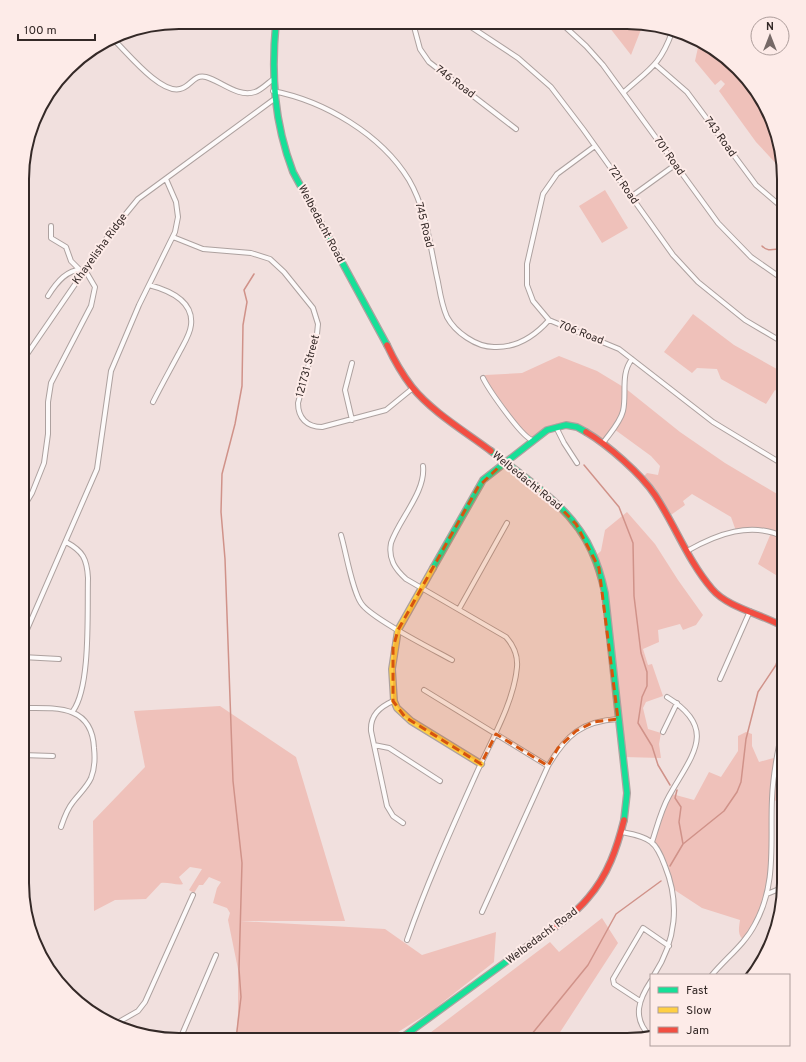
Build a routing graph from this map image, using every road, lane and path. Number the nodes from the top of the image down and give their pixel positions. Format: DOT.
graph roads {
  1 [pos="276,29"];
  2 [pos="415,29"];
  3 [pos="474,29"];
  4 [pos="568,29"];
  5 [pos="671,36"];
  6 [pos="116,42"];
  7 [pos="656,65"];
  8 [pos="272,80"];
  9 [pos="272,91"];
  10 [pos="624,92"];
  11 [pos="273,100"];
  12 [pos="516,129"];
  13 [pos="595,146"];
  14 [pos="675,165"];
  15 [pos="166,179"];
  16 [pos="632,196"];
  17 [pos="777,203"];
  18 [pos="51,226"];
  19 [pos="172,237"];
  20 [pos="79,269"];
  21 [pos="85,270"];
  22 [pos="777,275"];
  23 [pos="149,286"];
  24 [pos="48,296"];
  25 [pos="549,320"];
  26 [pos="777,339"];
  27 [pos="29,351"];
  28 [pos="632,359"];
  29 [pos="352,363"];
  30 [pos="483,378"];
  31 [pos="414,388"];
  32 [pos="153,402"];
  33 [pos="352,420"];
  34 [pos="556,427"];
  35 [pos="532,440"];
  36 [pos="603,443"];
  37 [pos="777,460"];
  38 [pos="504,462"];
  39 [pos="577,463"];
  40 [pos="423,466"];
  41 [pos="29,498"];
  42 [pos="507,523"];
  43 [pos="341,535"];
  44 [pos="777,535"];
  45 [pos="66,542"];
  46 [pos="687,551"];
  47 [pos="422,588"];
  48 [pos="459,609"];
  49 [pos="750,611"];
  50 [pos="777,623"];
  51 [pos="29,625"];
  52 [pos="398,630"];
  53 [pos="29,657"];
  54 [pos="59,659"];
  55 [pos="452,660"];
  56 [pos="720,679"];
  57 [pos="424,690"];
  58 [pos="667,696"];
  59 [pos="393,701"];
  60 [pos="676,702"];
  61 [pos="29,708"];
  62 [pos="73,711"];
  63 [pos="618,719"];
  64 [pos="663,732"];
  65 [pos="496,734"];
  66 [pos="374,745"];
  67 [pos="29,755"];
  68 [pos="53,756"];
  69 [pos="777,762"];
  70 [pos="481,764"];
  71 [pos="548,766"];
  72 [pos="440,781"];
  73 [pos="403,823"];
  74 [pos="61,827"];
  75 [pos="622,832"];
  76 [pos="652,842"];
  77 [pos="777,890"];
  78 [pos="768,894"];
  79 [pos="193,895"];
  80 [pos="482,912"];
  81 [pos="406,940"];
  82 [pos="669,946"];
  83 [pos="216,955"];
  84 [pos="655,974"];
  85 [pos="713,974"];
  86 [pos="650,982"];
  87 [pos="640,1001"];
  88 [pos="120,1022"];
  89 [pos="647,1032"];
  90 [pos="183,1033"];
  91 [pos="408,1033"];
  1 -- 8 [label="street, Welbedacht Road"];
  2 -- 12 [label="street, 746 Road"];
  3 -- 13 [label="street, 721 Road"];
  4 -- 10 [label="street, 701 Road"];
  5 -- 7 [label="street"];
  6 -- 8 [label="street"];
  7 -- 10 [label="street"];
  7 -- 17 [label="street, 743 Road"];
  8 -- 9 [label="street, Welbedacht Road"];
  9 -- 11 [label="street, Welbedacht Road"];
  9 -- 25 [label="street, 745 Road"];
  10 -- 14 [label="street, 701 Road"];
  11 -- 15 [label="street, Khayelisha Ridge"];
  11 -- 31 [label="street, Welbedacht Road"];
  13 -- 16 [label="street, 721 Road"];
  13 -- 25 [label="street, 706 Road"];
  14 -- 16 [label="street"];
  14 -- 22 [label="street, 701 Road"];
  15 -- 19 [label="street"];
  15 -- 21 [label="street, Khayelisha Ridge"];
  16 -- 26 [label="street, 721 Road"];
  18 -- 20 [label="street"];
  19 -- 23 [label="street"];
  19 -- 33 [label="street, 121731 Street"];
  20 -- 21 [label="street"];
  20 -- 24 [label="street"];
  21 -- 27 [label="street, Khayelisha Ridge"];
  21 -- 41 [label="street"];
  23 -- 32 [label="street"];
  23 -- 45 [label="street"];
  25 -- 28 [label="street, 706 Road"];
  28 -- 36 [label="street"];
  28 -- 37 [label="street, 706 Road"];
  29 -- 33 [label="street"];
  30 -- 35 [label="street"];
  31 -- 33 [label="street, 121731 Street"];
  31 -- 38 [label="street, Welbedacht Road"];
  34 -- 35 [label="street"];
  34 -- 36 [label="street"];
  34 -- 39 [label="street"];
  35 -- 38 [label="street"];
  36 -- 46 [label="street"];
  38 -- 47 [label="street"];
  38 -- 63 [label="street, Welbedacht Road"];
  40 -- 47 [label="street"];
  42 -- 48 [label="street"];
  43 -- 52 [label="street"];
  44 -- 46 [label="street"];
  45 -- 51 [label="street"];
  45 -- 62 [label="street"];
  46 -- 49 [label="street"];
  47 -- 48 [label="street"];
  47 -- 52 [label="street"];
  48 -- 65 [label="street"];
  49 -- 50 [label="street"];
  49 -- 56 [label="street"];
  52 -- 55 [label="street"];
  52 -- 59 [label="street"];
  53 -- 54 [label="street"];
  57 -- 65 [label="street"];
  58 -- 60 [label="street"];
  59 -- 66 [label="street"];
  59 -- 70 [label="street"];
  60 -- 64 [label="street"];
  60 -- 76 [label="street"];
  61 -- 62 [label="street"];
  62 -- 74 [label="street"];
  63 -- 71 [label="street"];
  63 -- 75 [label="street, Welbedacht Road"];
  65 -- 70 [label="street"];
  65 -- 71 [label="street"];
  66 -- 72 [label="street"];
  66 -- 73 [label="street"];
  67 -- 68 [label="street"];
  69 -- 78 [label="street"];
  70 -- 81 [label="street"];
  71 -- 80 [label="street"];
  75 -- 76 [label="street"];
  75 -- 91 [label="street, Welbedacht Road"];
  76 -- 82 [label="street"];
  77 -- 78 [label="street"];
  78 -- 85 [label="street"];
  79 -- 88 [label="street"];
  82 -- 84 [label="street"];
  82 -- 87 [label="street"];
  83 -- 90 [label="street"];
  86 -- 87 [label="street"];
  87 -- 89 [label="street"];
}
